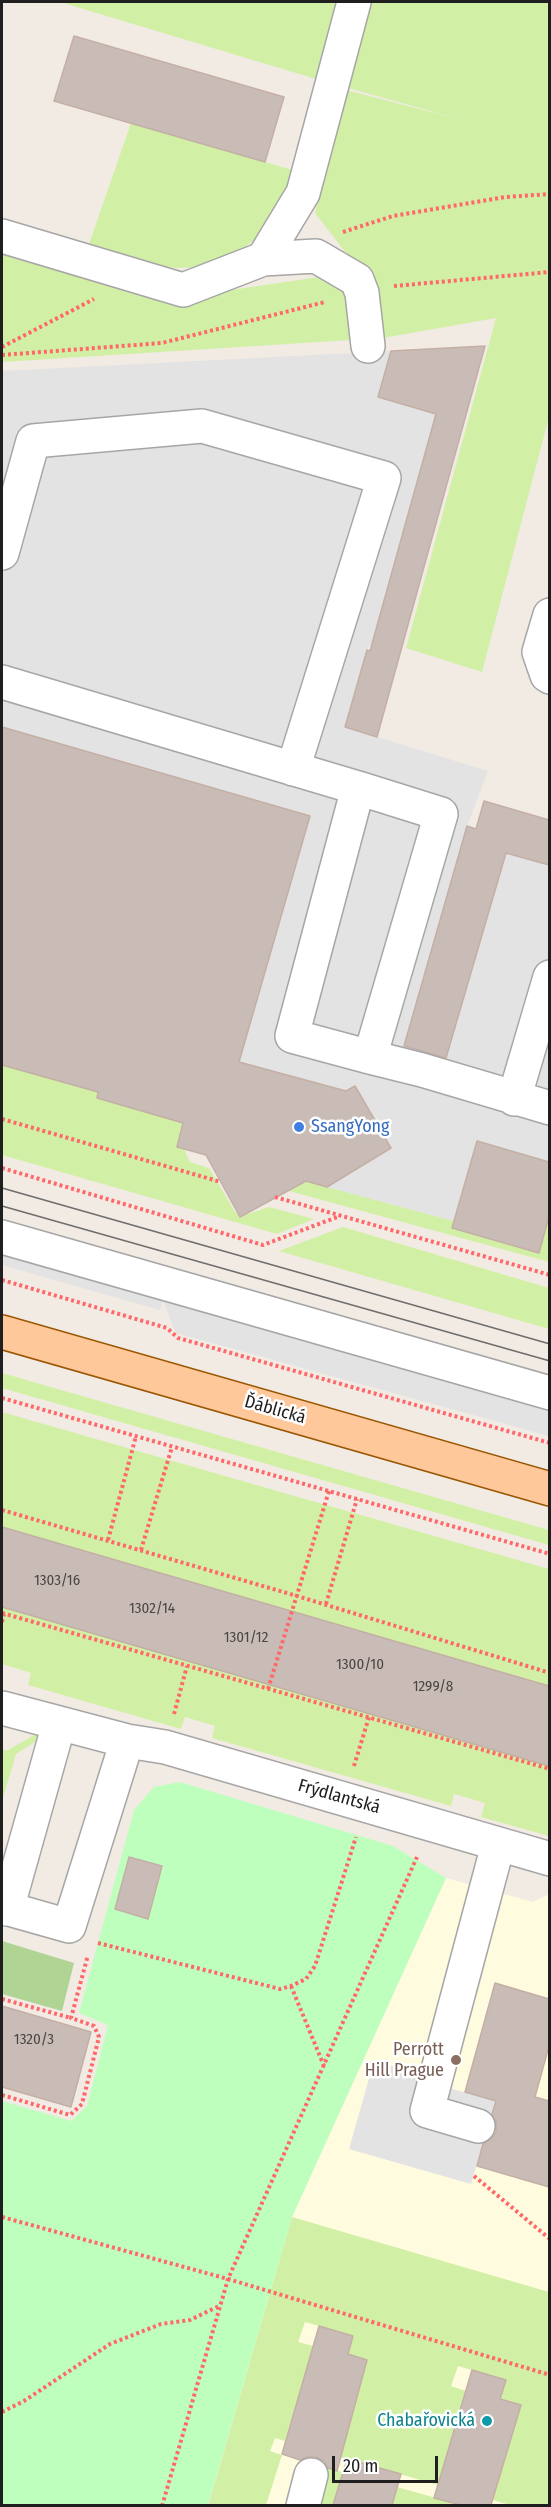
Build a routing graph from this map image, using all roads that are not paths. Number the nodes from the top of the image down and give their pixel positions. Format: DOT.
graph roads {
  1 [pos="354,2"];
  2 [pos="2,236"];
  3 [pos="263,259"];
  4 [pos="368,346"];
  5 [pos="2,553"];
  6 [pos="549,615"];
  7 [pos="549,677"];
  8 [pos="2,682"];
  9 [pos="292,769"];
  10 [pos="358,788"];
  11 [pos="549,977"];
  12 [pos="370,1057"];
  13 [pos="514,1099"];
  14 [pos="549,1108"];
  15 [pos="2,1238"];
  16 [pos="2,1332"];
  17 [pos="549,1393"];
  18 [pos="549,1489"];
  19 [pos="2,1708"];
  20 [pos="58,1724"];
  21 [pos="127,1741"];
  22 [pos="498,1845"];
  23 [pos="549,1859"];
  24 [pos="4,1908"];
  25 [pos="478,2126"];
  1 -- 3 [label="street"];
  2 -- 3 [label="street"];
  3 -- 4 [label="street"];
  5 -- 9 [label="street"];
  6 -- 7 [label="street"];
  8 -- 9 [label="street"];
  9 -- 10 [label="street"];
  10 -- 12 [label="street"];
  10 -- 12 [label="street"];
  11 -- 13 [label="street"];
  12 -- 13 [label="street"];
  13 -- 14 [label="street"];
  15 -- 17 [label="street"];
  16 -- 18 [label="main road, Ďáblická"];
  19 -- 20 [label="street, Frýdlantská"];
  20 -- 21 [label="street, Frýdlantská"];
  20 -- 24 [label="street"];
  21 -- 22 [label="street, Frýdlantská"];
  21 -- 24 [label="street"];
  22 -- 23 [label="street, Frýdlantská"];
  22 -- 25 [label="street"];
}
